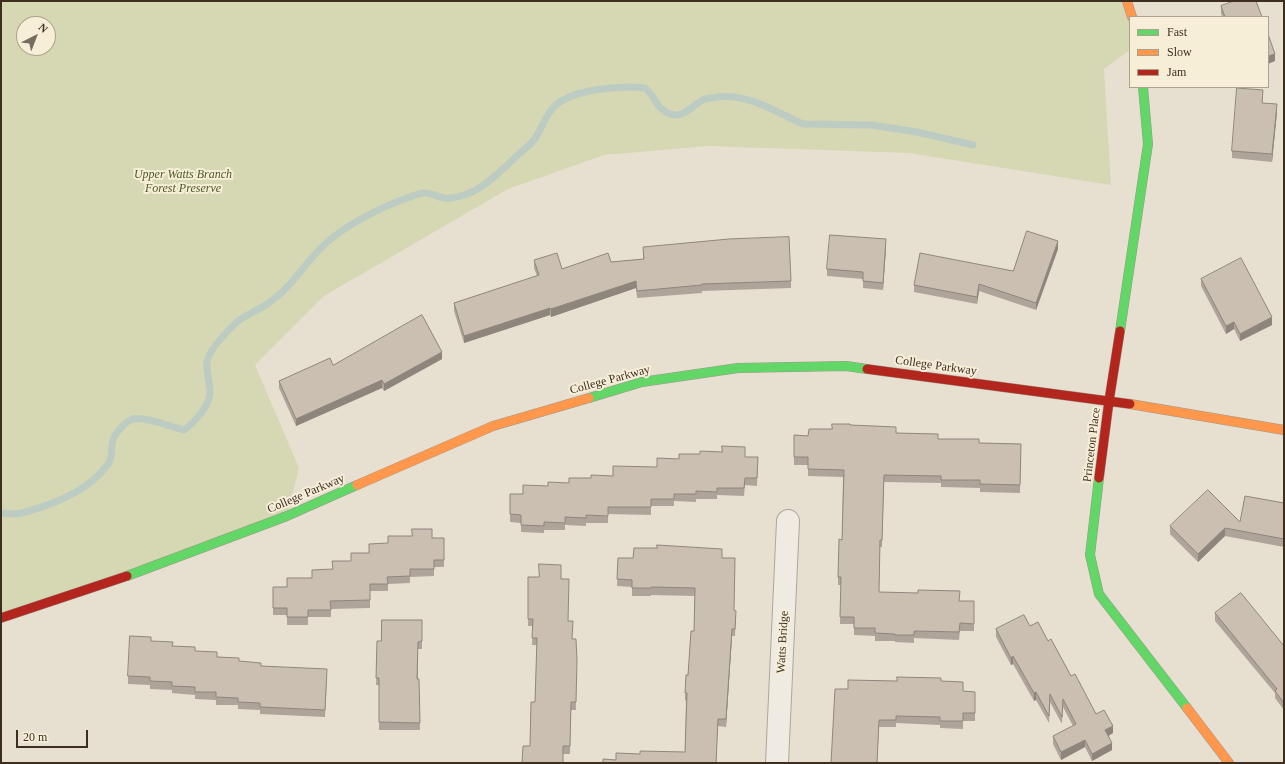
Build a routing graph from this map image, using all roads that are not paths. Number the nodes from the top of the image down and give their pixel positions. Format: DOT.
graph roads {
  1 [pos="1128,1"];
  2 [pos="1132,16"];
  3 [pos="1143,88"];
  4 [pos="1109,401"];
  5 [pos="1284,430"];
  6 [pos="788,521"];
  7 [pos="1,618"];
  8 [pos="777,763"];
  9 [pos="1229,763"];
  1 -- 2 [label="street"];
  3 -- 4 [label="street, Princeton Place"];
  4 -- 5 [label="street, College Parkway"];
  4 -- 7 [label="street, College Parkway"];
  4 -- 9 [label="street, Princeton Place"];
  6 -- 8 [label="street, Watts Bridge"];
}
